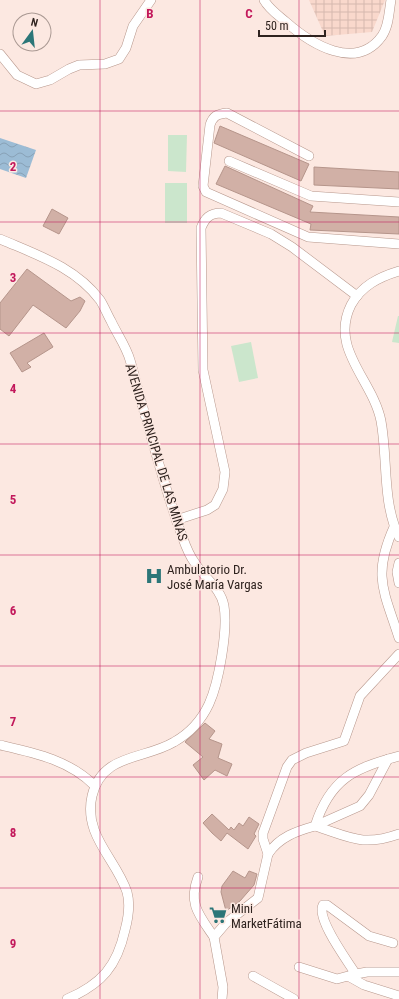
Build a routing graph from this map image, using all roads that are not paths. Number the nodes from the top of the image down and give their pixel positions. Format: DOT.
graph roads {
  1 [pos="151,0"];
  2 [pos="264,0"];
  3 [pos="391,0"];
  4 [pos="0,54"];
  5 [pos="310,156"];
  6 [pos="229,161"];
  7 [pos="399,202"];
  8 [pos="0,239"];
  9 [pos="399,244"];
  10 [pos="399,271"];
  11 [pos="357,296"];
  12 [pos="176,520"];
  13 [pos="394,527"];
  14 [pos="399,537"];
  15 [pos="399,563"];
  16 [pos="399,583"];
  17 [pos="399,638"];
  18 [pos="399,654"];
  19 [pos="0,745"];
  20 [pos="399,756"];
  21 [pos="388,759"];
  22 [pos="95,786"];
  23 [pos="315,826"];
  24 [pos="399,834"];
  25 [pos="268,854"];
  26 [pos="198,877"];
  27 [pos="214,937"];
  28 [pos="393,943"];
  29 [pos="299,967"];
  30 [pos="399,972"];
  31 [pos="352,975"];
  32 [pos="253,976"];
  33 [pos="399,996"];
  34 [pos="67,999"];
  35 [pos="222,999"];
  36 [pos="294,999"];
  1 -- 4 [label="street"];
  2 -- 3 [label="street"];
  5 -- 9 [label="street"];
  6 -- 7 [label="street"];
  8 -- 12 [label="street, AVENIDA PRINCIPAL DE LAS MINAS"];
  10 -- 11 [label="street"];
  11 -- 12 [label="street"];
  11 -- 13 [label="street"];
  12 -- 22 [label="street, AVENIDA PRINCIPAL DE LAS MINAS"];
  13 -- 14 [label="street"];
  13 -- 17 [label="street"];
  15 -- 16 [label="street"];
  18 -- 25 [label="street"];
  19 -- 22 [label="street"];
  20 -- 21 [label="street"];
  21 -- 23 [label="street"];
  21 -- 23 [label="street"];
  22 -- 34 [label="street, AVENIDA PRINCIPAL DE LAS MINAS"];
  23 -- 24 [label="street"];
  23 -- 25 [label="street"];
  25 -- 27 [label="street"];
  26 -- 27 [label="street"];
  27 -- 35 [label="street"];
  28 -- 31 [label="street"];
  29 -- 31 [label="street"];
  30 -- 31 [label="street"];
  31 -- 33 [label="street"];
  32 -- 36 [label="street"];
}
